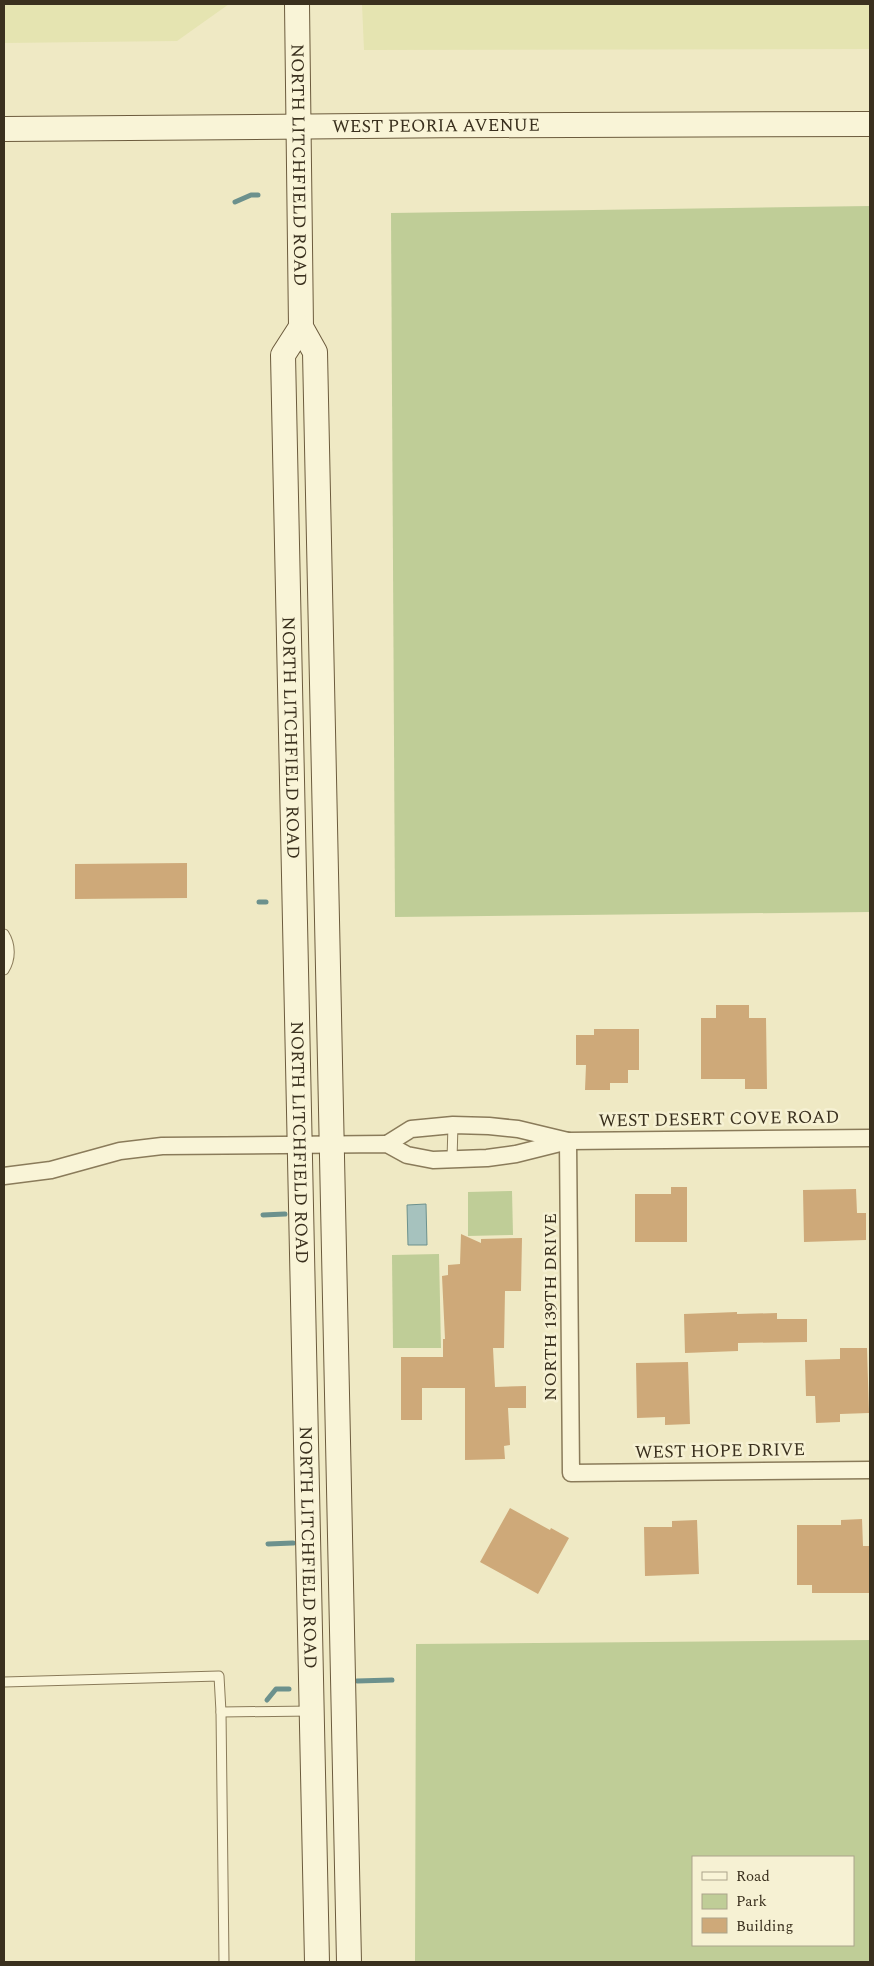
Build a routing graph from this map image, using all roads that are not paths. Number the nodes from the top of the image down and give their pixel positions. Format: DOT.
graph roads {
  1 [pos="297,4"];
  2 [pos="870,124"];
  3 [pos="298,127"];
  4 [pos="4,129"];
  5 [pos="300,327"];
  6 [pos="292,782"];
  7 [pos="327,878"];
  8 [pos="4,934"];
  9 [pos="4,970"];
  10 [pos="453,1125"];
  11 [pos="870,1138"];
  12 [pos="568,1141"];
  13 [pos="300,1144"];
  14 [pos="331,1144"];
  15 [pos="386,1144"];
  16 [pos="452,1159"];
  17 [pos="4,1176"];
  18 [pos="870,1470"];
  19 [pos="571,1473"];
  20 [pos="4,1682"];
  21 [pos="312,1711"];
  22 [pos="221,1712"];
  23 [pos="349,1931"];
  24 [pos="224,1962"];
  25 [pos="317,1962"];
  26 [pos="349,1962"];
  1 -- 3 [label="main road, NORTH LITCHFIELD ROAD"];
  2 -- 3 [label="main road, WEST PEORIA AVENUE"];
  3 -- 4 [label="main road, WEST PEORIA AVENUE"];
  3 -- 5 [label="main road, NORTH LITCHFIELD ROAD"];
  5 -- 6 [label="main road, NORTH LITCHFIELD ROAD"];
  5 -- 7 [label="main road, NORTH LITCHFIELD ROAD"];
  6 -- 7 [label="main road"];
  6 -- 13 [label="main road, NORTH LITCHFIELD ROAD"];
  7 -- 14 [label="main road, NORTH LITCHFIELD ROAD"];
  8 -- 9 [label="lane"];
  10 -- 12 [label="street, WEST DESERT COVE ROAD"];
  10 -- 15 [label="street, WEST DESERT COVE ROAD"];
  10 -- 16 [label="lane"];
  11 -- 12 [label="street, WEST DESERT COVE ROAD"];
  12 -- 16 [label="street, WEST DESERT COVE ROAD"];
  12 -- 19 [label="street, NORTH 139TH DRIVE"];
  13 -- 14 [label="street, WEST DESERT COVE ROAD"];
  13 -- 17 [label="street, WEST DESERT COVE ROAD"];
  13 -- 21 [label="main road, NORTH LITCHFIELD ROAD"];
  14 -- 15 [label="street, WEST DESERT COVE ROAD"];
  14 -- 23 [label="main road, NORTH LITCHFIELD ROAD"];
  15 -- 16 [label="street, WEST DESERT COVE ROAD"];
  18 -- 19 [label="street, WEST HOPE DRIVE"];
  20 -- 22 [label="lane"];
  21 -- 22 [label="lane"];
  21 -- 23 [label="main road"];
  21 -- 25 [label="main road, NORTH LITCHFIELD ROAD"];
  22 -- 24 [label="lane"];
  23 -- 26 [label="main road, NORTH LITCHFIELD ROAD"];
}
